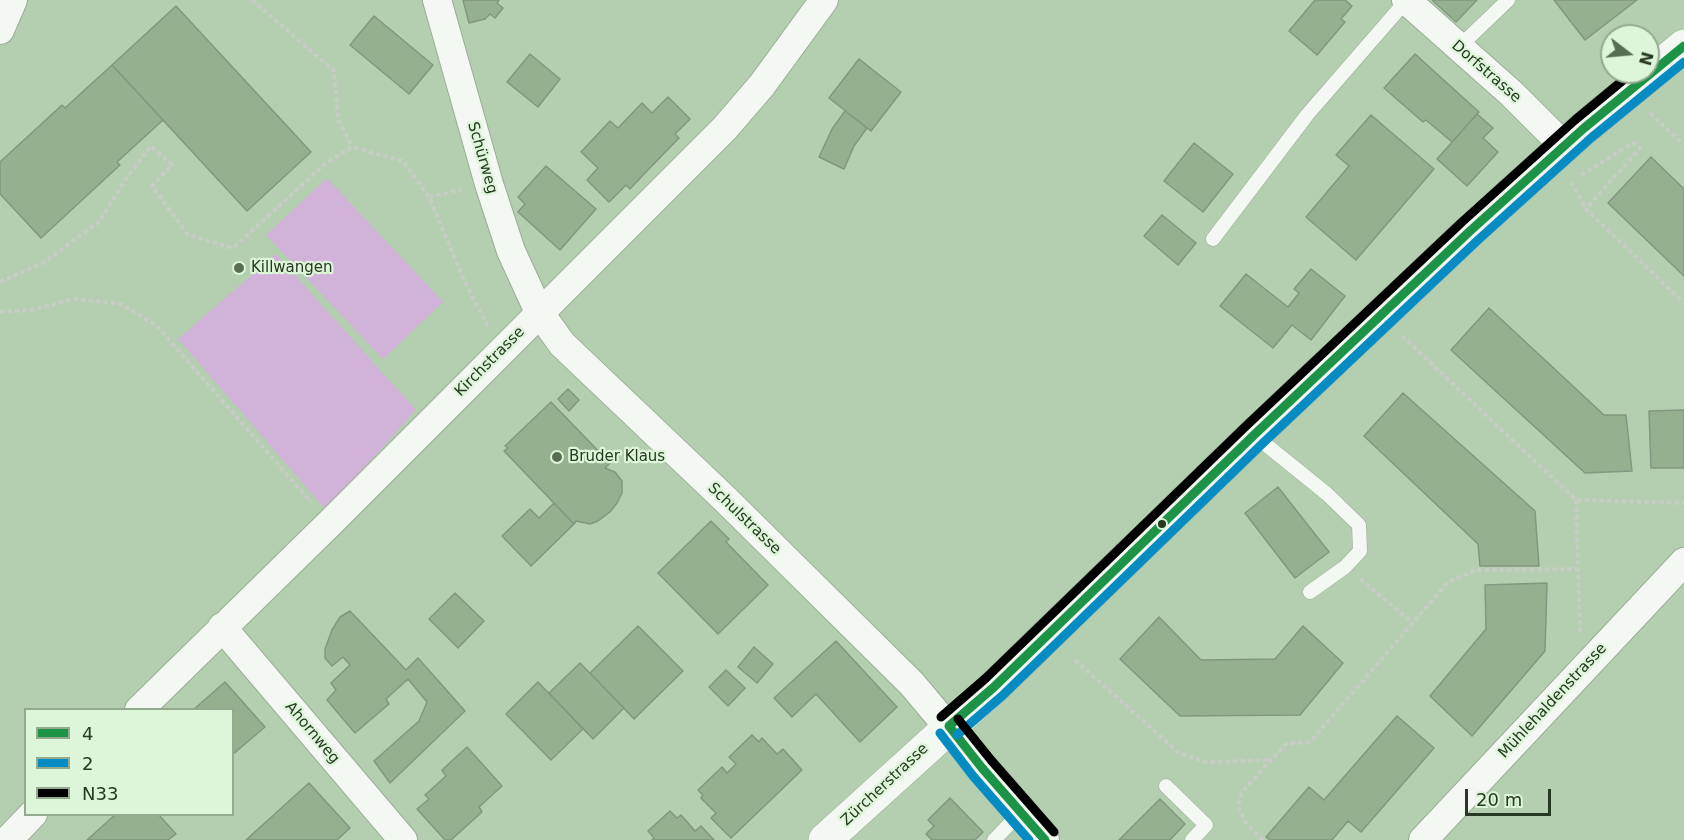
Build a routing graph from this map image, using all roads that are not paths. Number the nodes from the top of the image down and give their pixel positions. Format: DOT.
graph roads {
  1 [pos="13,0"];
  2 [pos="437,0"];
  3 [pos="824,0"];
  4 [pos="1406,0"];
  5 [pos="1508,0"];
  6 [pos="0,30"];
  7 [pos="1684,46"];
  8 [pos="1458,48"];
  9 [pos="1564,146"];
  10 [pos="1213,239"];
  11 [pos="539,312"];
  12 [pos="1254,435"];
  13 [pos="1684,562"];
  14 [pos="1310,592"];
  15 [pos="222,627"];
  16 [pos="140,708"];
  17 [pos="949,726"];
  18 [pos="1166,786"];
  19 [pos="1020,813"];
  20 [pos="31,816"];
  21 [pos="8,840"];
  22 [pos="403,840"];
  23 [pos="825,840"];
  24 [pos="994,840"];
  25 [pos="1045,840"];
  26 [pos="1192,840"];
  27 [pos="1423,840"];
  1 -- 6 [label="street"];
  2 -- 11 [label="street, Schürweg"];
  3 -- 11 [label="street, Kirchstrasse"];
  4 -- 8 [label="street, Dorfstrasse"];
  4 -- 10 [label="lane"];
  5 -- 8 [label="lane"];
  7 -- 9 [label="main road, Zürcherstrasse"];
  8 -- 9 [label="street, Dorfstrasse"];
  9 -- 12 [label="main road, Zürcherstrasse"];
  11 -- 15 [label="street, Kirchstrasse"];
  11 -- 17 [label="street, Schulstrasse"];
  12 -- 14 [label="lane"];
  12 -- 17 [label="main road, Zürcherstrasse"];
  13 -- 27 [label="street, Mühlehaldenstrasse"];
  15 -- 16 [label="street, Kirchstrasse"];
  15 -- 22 [label="street, Ahornweg"];
  17 -- 19 [label="street, Schulstrasse"];
  17 -- 23 [label="main road, Zürcherstrasse"];
  18 -- 26 [label="lane"];
  19 -- 24 [label="lane"];
  19 -- 25 [label="street, Schulstrasse"];
  20 -- 21 [label="street"];
}
